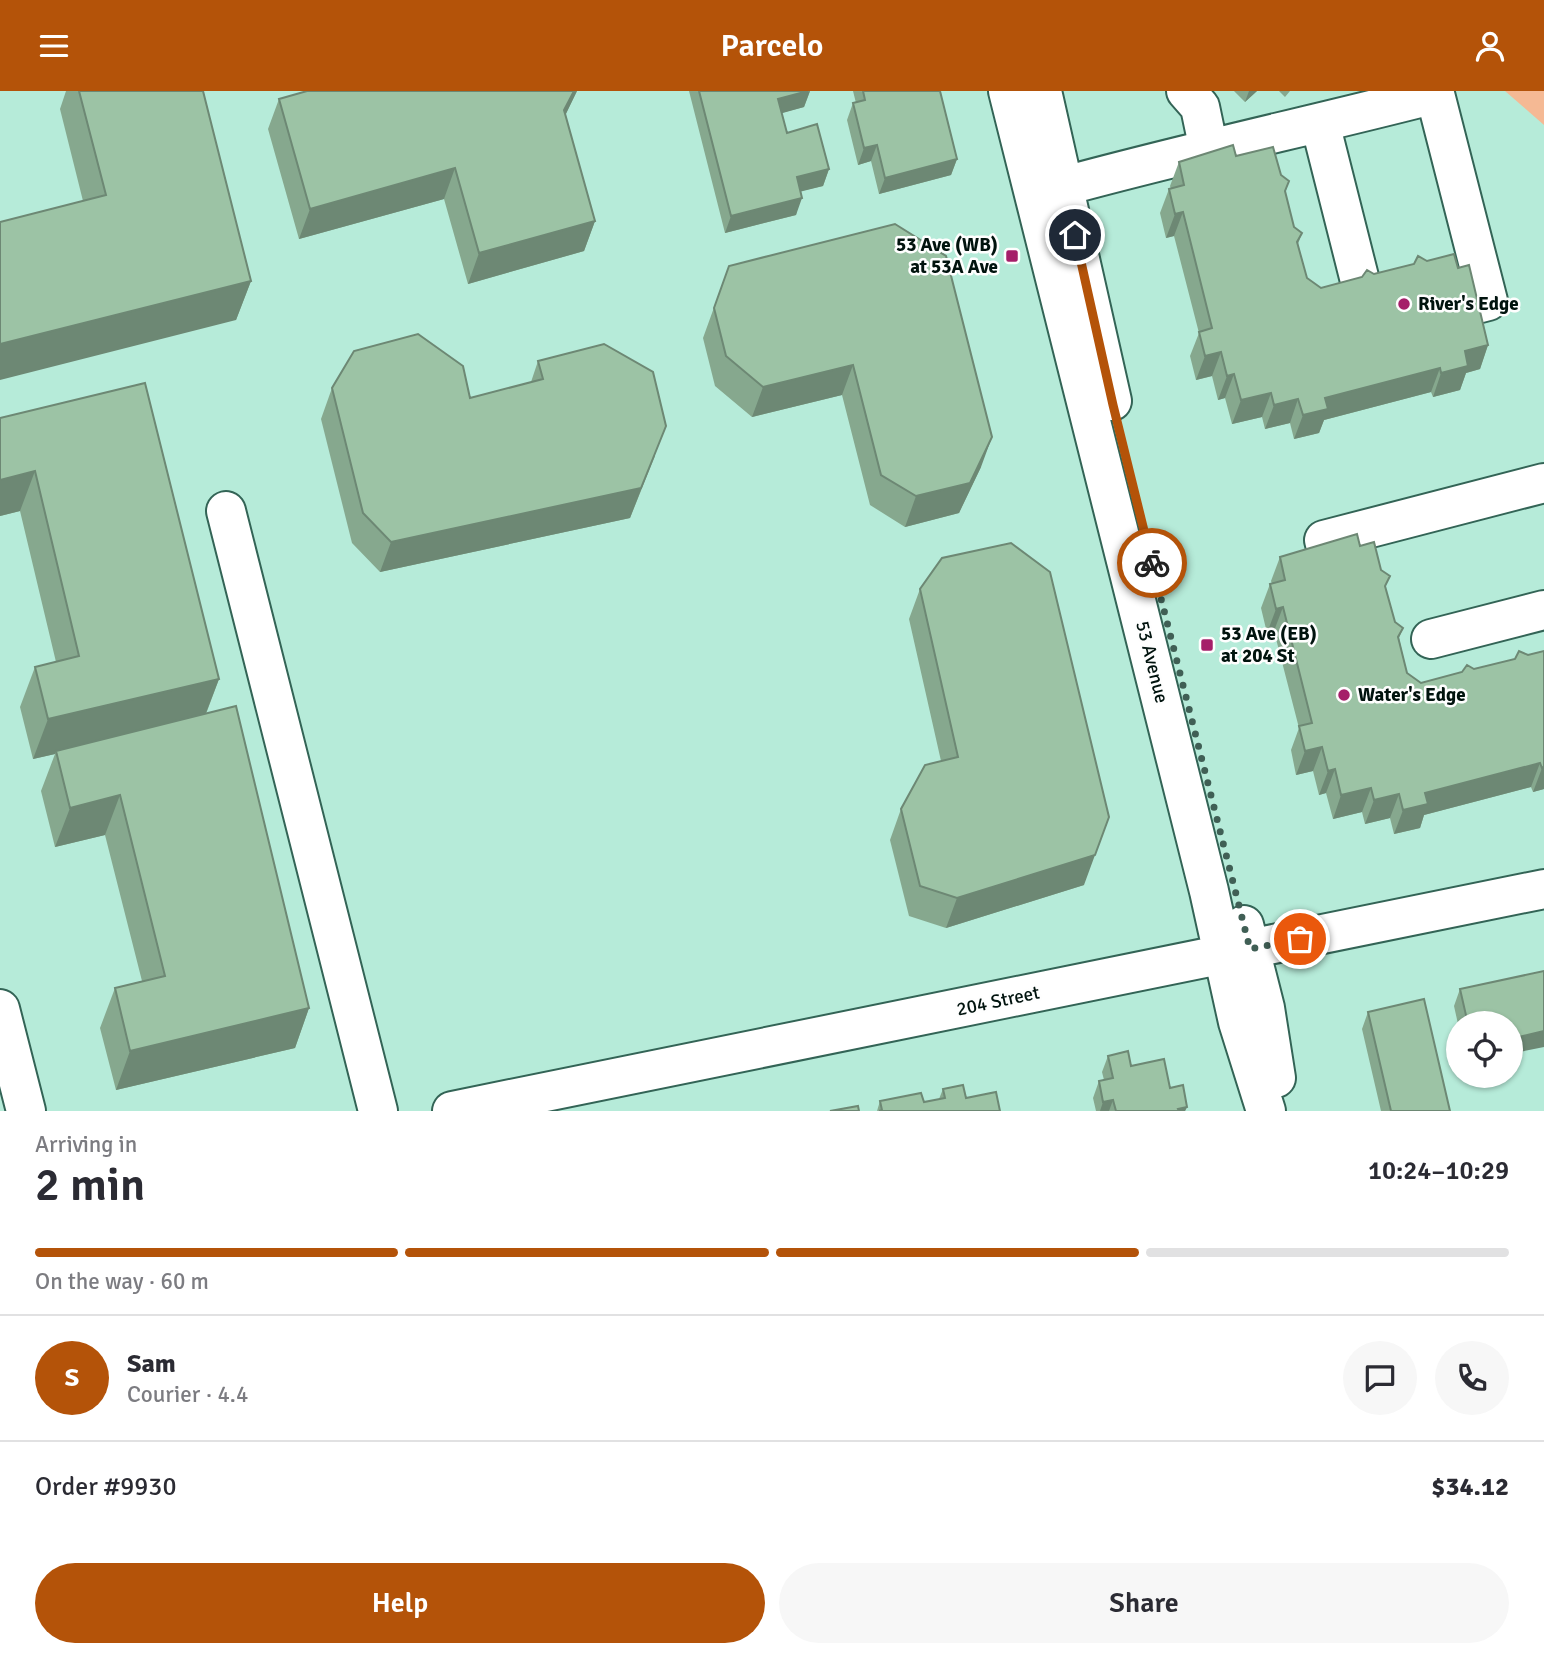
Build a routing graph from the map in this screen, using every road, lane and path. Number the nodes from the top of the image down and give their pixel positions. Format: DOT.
graph roads {
  1 [pos="1008,91"];
  2 [pos="1042,91"];
  3 [pos="1186,91"];
  4 [pos="1320,123"];
  5 [pos="1209,150"];
  6 [pos="1049,190"];
  7 [pos="1362,289"];
  8 [pos="1465,307"];
  9 [pos="1544,483"];
  10 [pos="226,511"];
  11 [pos="1330,563"];
  12 [pos="1544,610"];
  13 [pos="1431,639"];
  14 [pos="1544,889"];
  15 [pos="1237,952"];
  16 [pos="0,1009"];
  17 [pos="26,1111"];
  18 [pos="378,1111"];
  19 [pos="452,1111"];
  20 [pos="1266,1111"];
  21 [pos="1282,1111"];
  1 -- 6 [label="street, 53 Avenue"];
  2 -- 6 [label="street, 53 Avenue"];
  3 -- 5 [label="street"];
  4 -- 5 [label="street"];
  4 -- 7 [label="street"];
  4 -- 8 [label="street"];
  5 -- 6 [label="street"];
  6 -- 15 [label="street, 53 Avenue"];
  9 -- 11 [label="street"];
  10 -- 18 [label="street"];
  12 -- 13 [label="street"];
  14 -- 15 [label="street, 204 Street"];
  15 -- 19 [label="street, 204 Street"];
  15 -- 20 [label="street, 53 Avenue"];
  15 -- 21 [label="street, 53 Avenue"];
  16 -- 17 [label="street"];
}
